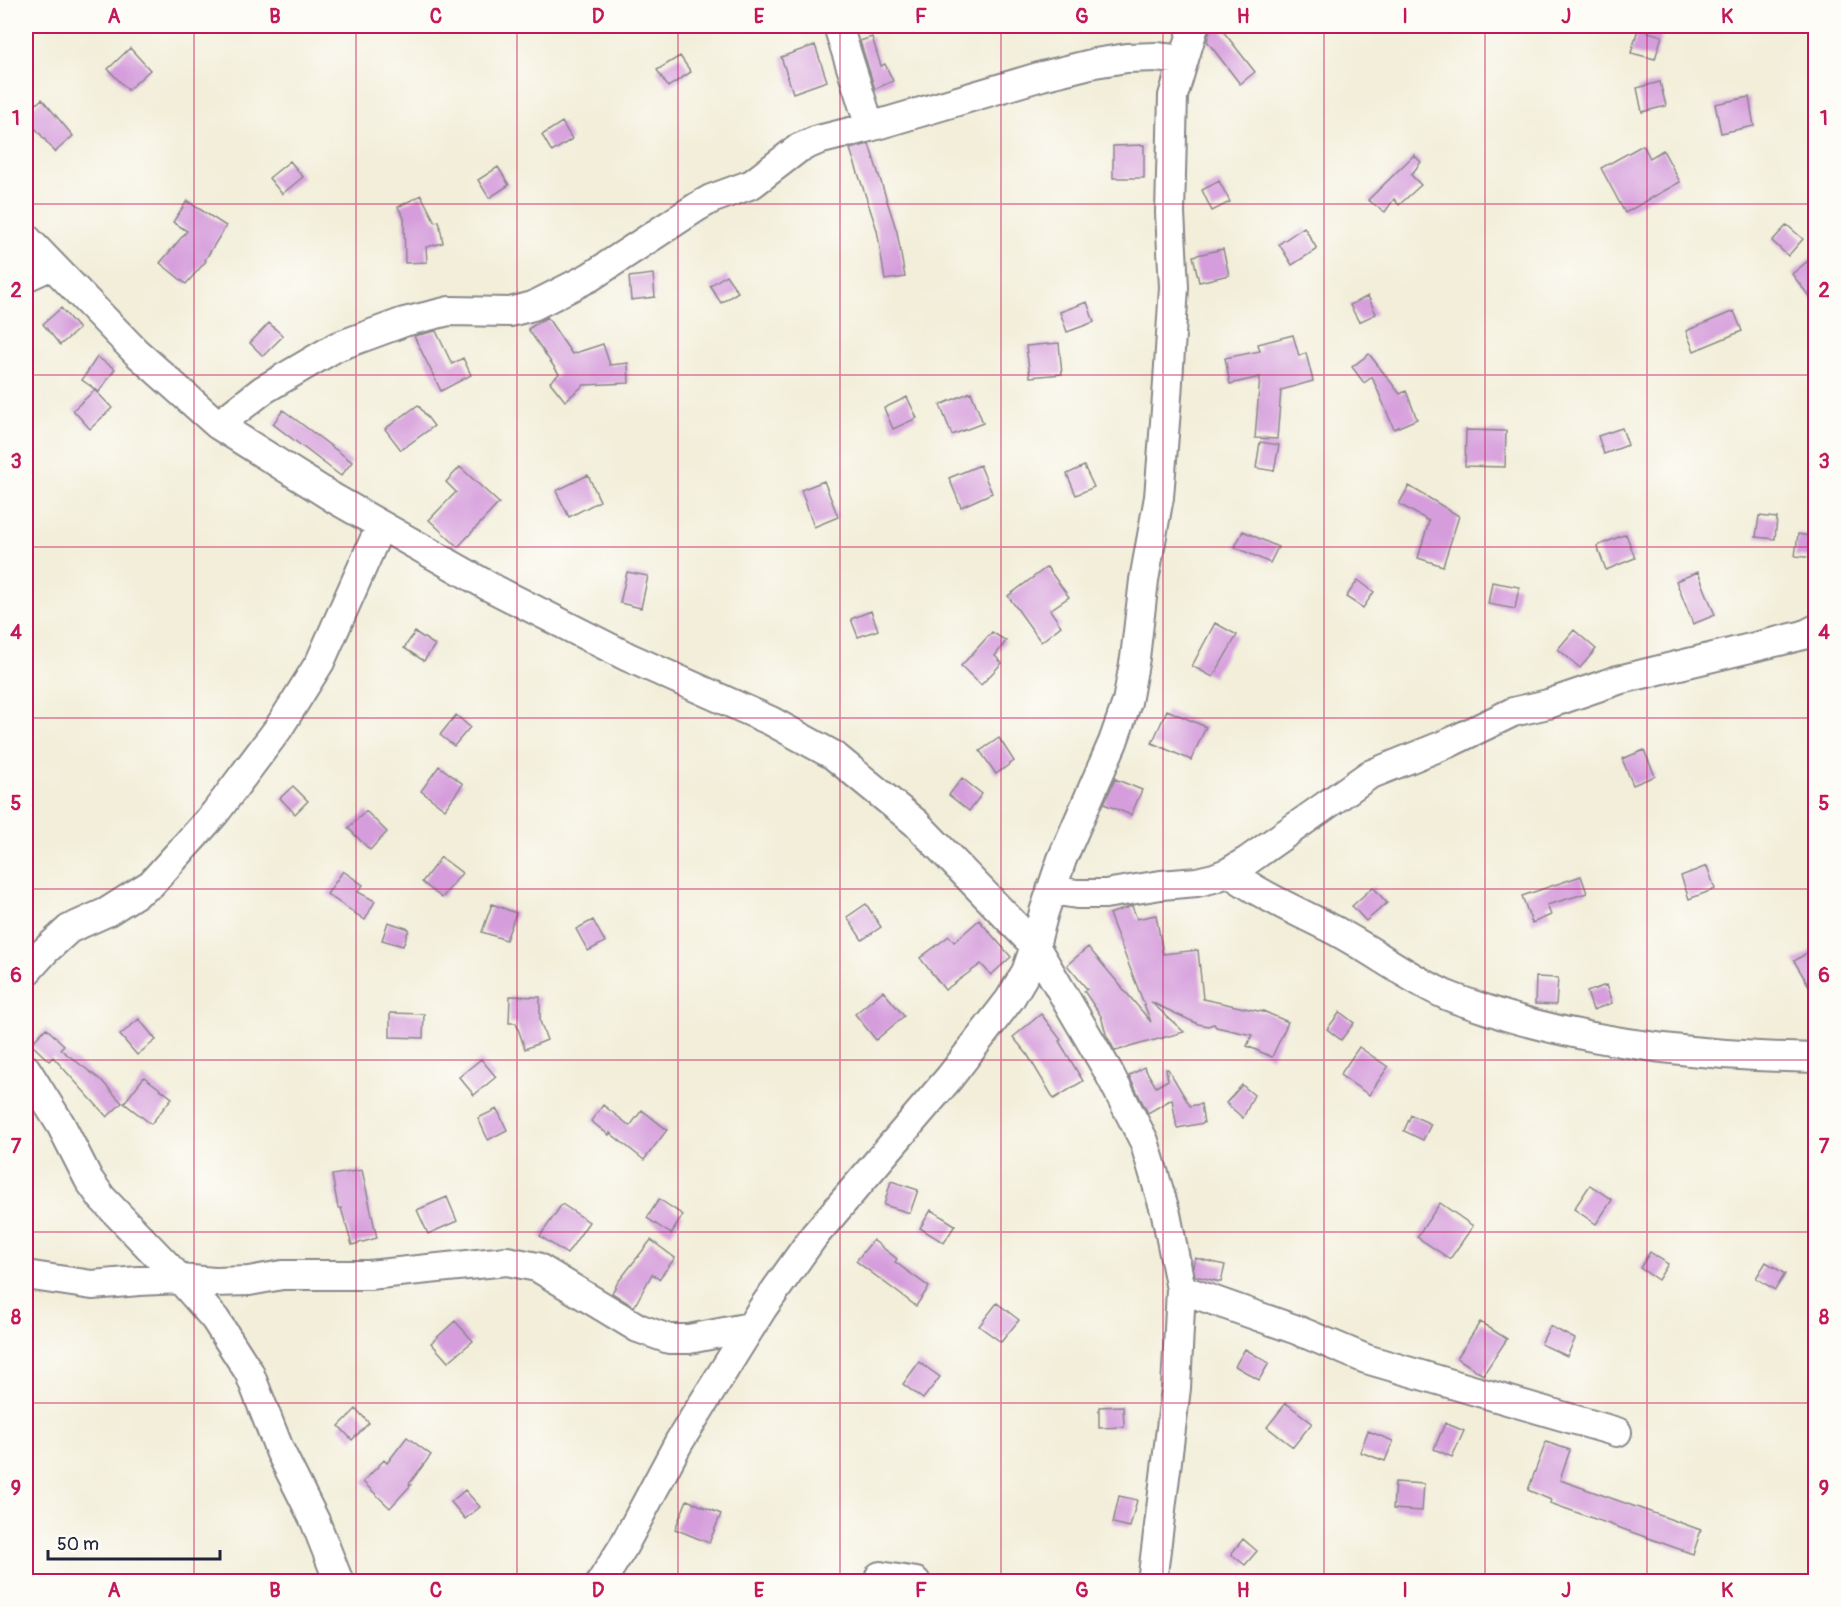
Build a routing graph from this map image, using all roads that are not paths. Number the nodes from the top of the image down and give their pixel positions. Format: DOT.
graph roads {
  1 [pos="838,26"];
  2 [pos="1194,26"];
  3 [pos="1183,60"];
  4 [pos="870,127"];
  5 [pos="26,238"];
  6 [pos="52,265"];
  7 [pos="26,277"];
  8 [pos="218,425"];
  9 [pos="381,525"];
  10 [pos="1815,629"];
  11 [pos="1229,872"];
  12 [pos="1051,890"];
  13 [pos="1035,946"];
  14 [pos="26,972"];
  15 [pos="1815,1058"];
  16 [pos="26,1069"];
  17 [pos="26,1275"];
  18 [pos="180,1279"];
  19 [pos="1181,1289"];
  20 [pos="750,1327"];
  21 [pos="1617,1432"];
  22 [pos="880,1576"];
  23 [pos="339,1581"];
  24 [pos="601,1581"];
  25 [pos="916,1581"];
  26 [pos="1156,1581"];
  1 -- 4 [label="street"];
  2 -- 3 [label="street"];
  3 -- 4 [label="street"];
  3 -- 12 [label="street"];
  4 -- 8 [label="street"];
  5 -- 6 [label="street"];
  6 -- 7 [label="street"];
  6 -- 8 [label="street"];
  8 -- 9 [label="street"];
  9 -- 13 [label="street"];
  9 -- 14 [label="street"];
  10 -- 11 [label="street"];
  11 -- 12 [label="street"];
  11 -- 15 [label="street"];
  12 -- 13 [label="street"];
  13 -- 19 [label="street"];
  13 -- 20 [label="street"];
  16 -- 18 [label="street"];
  17 -- 18 [label="street"];
  18 -- 20 [label="street"];
  18 -- 23 [label="street"];
  19 -- 21 [label="street"];
  19 -- 26 [label="street"];
  20 -- 24 [label="street"];
  22 -- 25 [label="street"];
}
